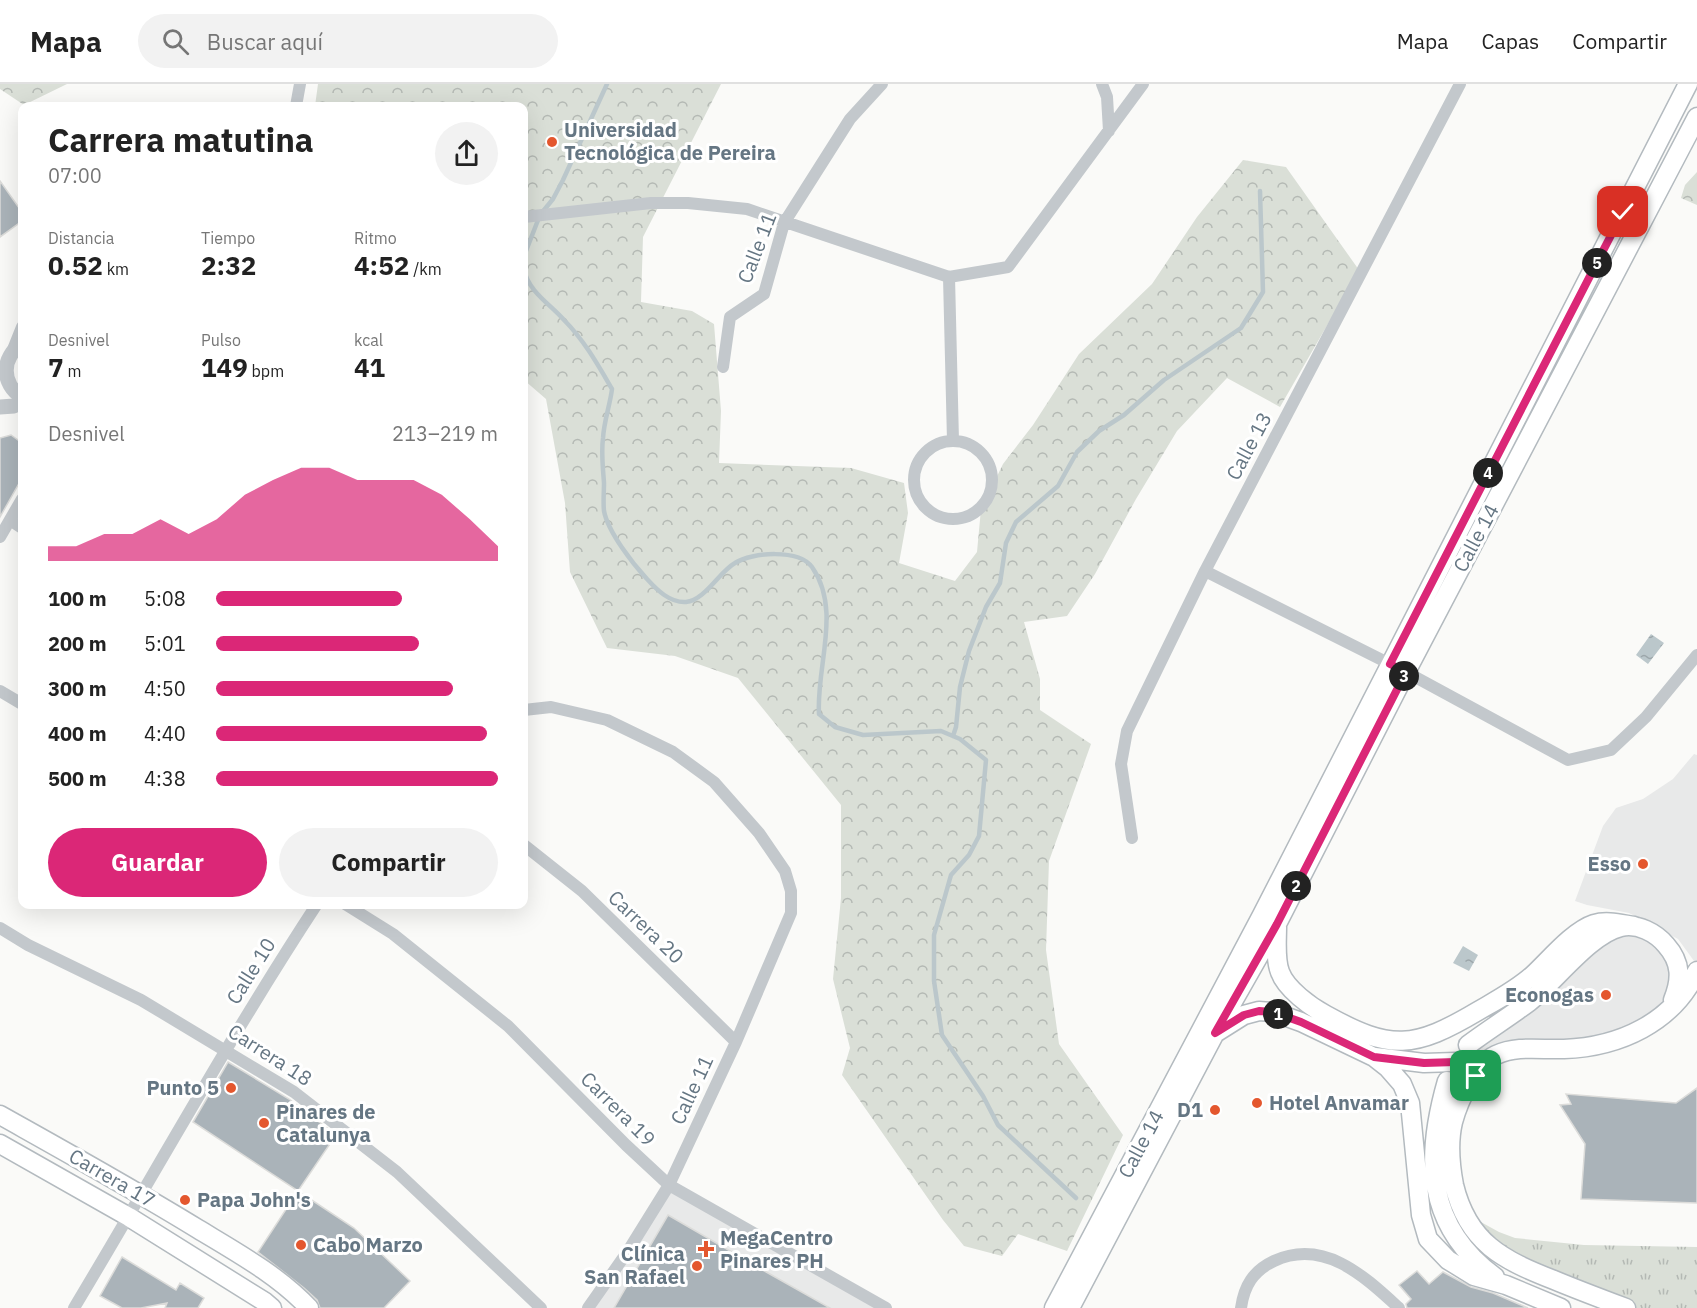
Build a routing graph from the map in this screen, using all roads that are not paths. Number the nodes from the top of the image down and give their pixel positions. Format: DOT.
graph roads {
  1 [pos="300,84"];
  2 [pos="882,84"];
  3 [pos="1102,84"];
  4 [pos="1143,84"];
  5 [pos="1460,84"];
  6 [pos="1688,84"];
  7 [pos="297,102"];
  8 [pos="1697,117"];
  9 [pos="1109,131"];
  10 [pos="528,217"];
  11 [pos="784,223"];
  12 [pos="949,277"];
  13 [pos="18,337"];
  14 [pos="10,357"];
  15 [pos="723,367"];
  16 [pos="18,395"];
  17 [pos="18,402"];
  18 [pos="0,407"];
  19 [pos="953,441"];
  20 [pos="18,506"];
  21 [pos="10,520"];
  22 [pos="18,525"];
  23 [pos="0,537"];
  24 [pos="1205,571"];
  25 [pos="1697,655"];
  26 [pos="1398,668"];
  27 [pos="0,691"];
  28 [pos="18,702"];
  29 [pos="528,710"];
  30 [pos="1132,838"];
  31 [pos="528,848"];
  32 [pos="314,909"];
  33 [pos="353,909"];
  34 [pos="1277,924"];
  35 [pos="1634,926"];
  36 [pos="0,928"];
  37 [pos="1250,970"];
  38 [pos="1697,971"];
  39 [pos="1280,974"];
  40 [pos="1229,977"];
  41 [pos="1668,1010"];
  42 [pos="1215,1033"];
  43 [pos="736,1042"];
  44 [pos="1468,1045"];
  45 [pos="226,1050"];
  46 [pos="1374,1057"];
  47 [pos="1487,1061"];
  48 [pos="1447,1081"];
  49 [pos="0,1115"];
  50 [pos="0,1144"];
  51 [pos="669,1185"];
  52 [pos="142,1195"];
  53 [pos="129,1217"];
  54 [pos="1506,1285"];
  55 [pos="74,1308"];
  56 [pos="272,1308"];
  57 [pos="309,1308"];
  58 [pos="541,1308"];
  59 [pos="588,1308"];
  60 [pos="886,1308"];
  61 [pos="1054,1308"];
  62 [pos="1070,1308"];
  63 [pos="1241,1308"];
  64 [pos="1399,1308"];
  65 [pos="1561,1308"];
  66 [pos="1626,1308"];
  1 -- 7 [label="street"];
  2 -- 11 [label="street, Calle 11"];
  3 -- 9 [label="street"];
  4 -- 9 [label="street"];
  5 -- 24 [label="street, Calle 13"];
  6 -- 26 [label="main road, Calle 14"];
  8 -- 26 [label="main road, Calle 14"];
  9 -- 12 [label="street"];
  10 -- 11 [label="street"];
  11 -- 12 [label="street"];
  11 -- 15 [label="street, Calle 11"];
  12 -- 19 [label="street"];
  13 -- 14 [label="street"];
  14 -- 16 [label="street"];
  17 -- 18 [label="street"];
  19 -- 19 [label="street"];
  20 -- 21 [label="street"];
  21 -- 22 [label="street"];
  21 -- 23 [label="street"];
  24 -- 26 [label="street"];
  24 -- 30 [label="street, Calle 13"];
  25 -- 26 [label="street"];
  26 -- 34 [label="main road, Calle 14"];
  26 -- 40 [label="main road, Calle 14"];
  27 -- 28 [label="street"];
  29 -- 43 [label="street, Calle 11"];
  31 -- 43 [label="street, Carrera 20"];
  32 -- 45 [label="street, Calle 10"];
  33 -- 51 [label="street, Carrera 19"];
  34 -- 37 [label="main road, Calle 14"];
  34 -- 39 [label="main road"];
  35 -- 39 [label="main road"];
  35 -- 41 [label="main road"];
  35 -- 44 [label="main road"];
  36 -- 45 [label="street, Carrera 18"];
  37 -- 39 [label="main road"];
  37 -- 40 [label="main road"];
  37 -- 42 [label="main road, Calle 14"];
  38 -- 41 [label="main road"];
  40 -- 61 [label="main road, Calle 14"];
  41 -- 47 [label="main road"];
  42 -- 46 [label="main road"];
  42 -- 62 [label="main road, Calle 14"];
  43 -- 51 [label="street, Calle 11"];
  45 -- 52 [label="street, Calle 10"];
  45 -- 58 [label="street, Carrera 18"];
  46 -- 47 [label="main road"];
  46 -- 54 [label="main road"];
  47 -- 66 [label="main road"];
  48 -- 54 [label="main road"];
  49 -- 52 [label="main road, Carrera 17"];
  50 -- 53 [label="main road, Carrera 17"];
  51 -- 59 [label="street, Calle 11"];
  51 -- 60 [label="street, Carrera 19"];
  52 -- 53 [label="street, Calle 10"];
  52 -- 57 [label="main road, Carrera 17"];
  53 -- 55 [label="street, Calle 10"];
  53 -- 56 [label="main road, Carrera 17"];
  54 -- 65 [label="main road"];
  63 -- 64 [label="street"];
}
